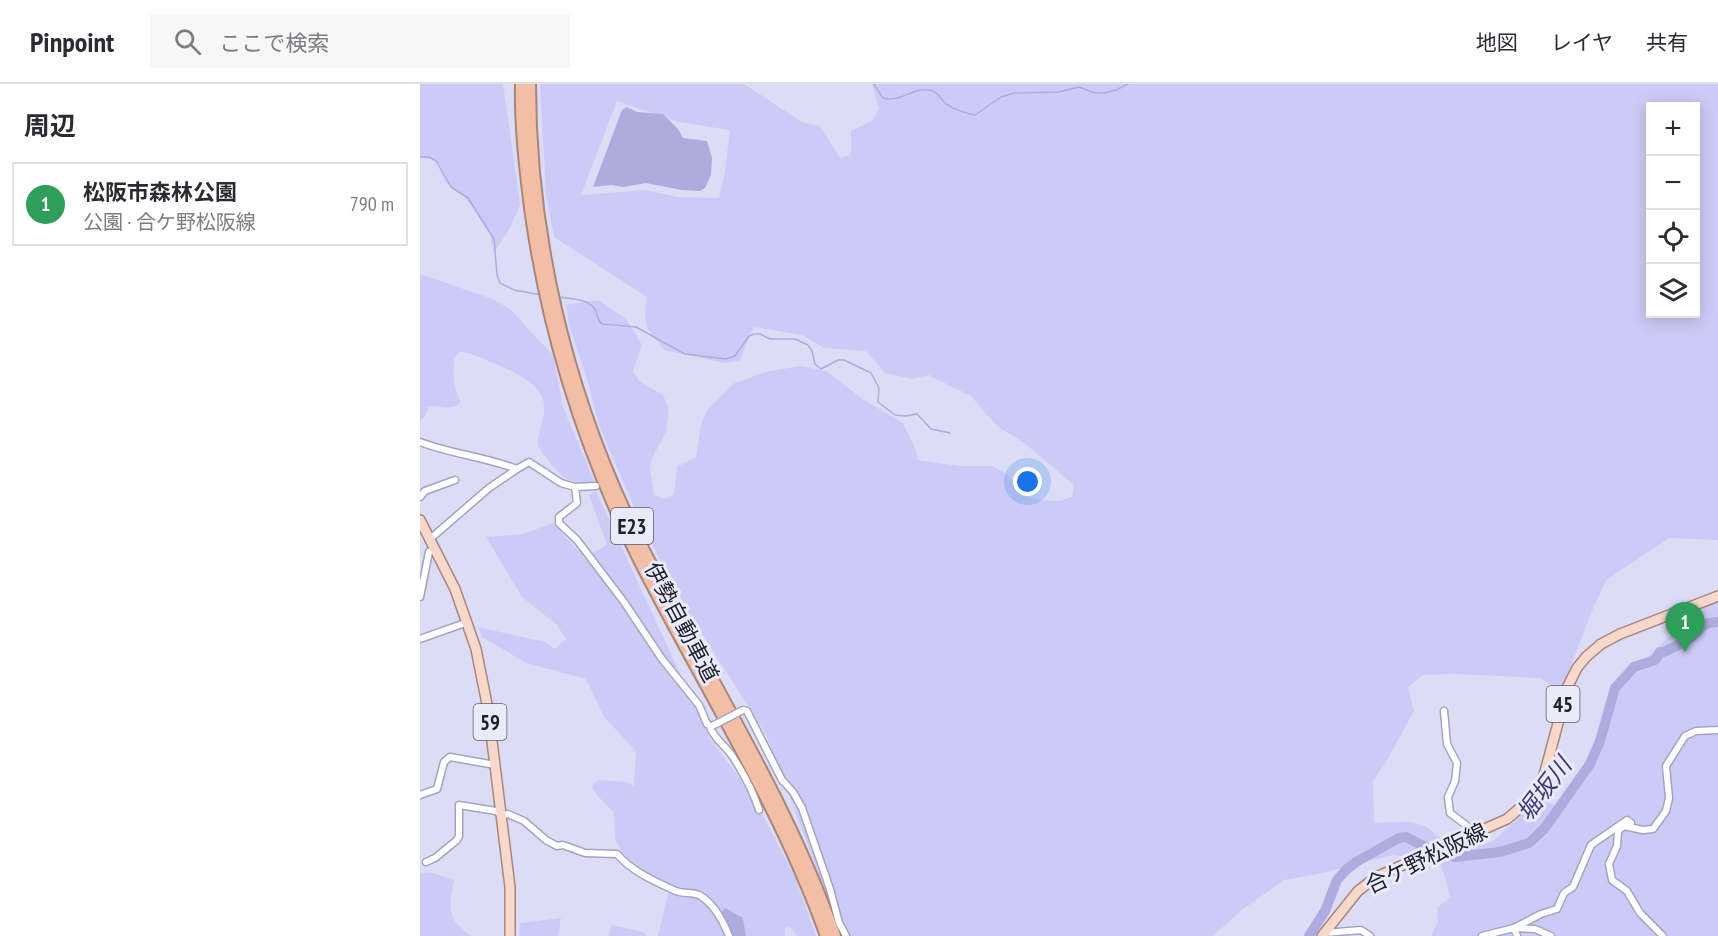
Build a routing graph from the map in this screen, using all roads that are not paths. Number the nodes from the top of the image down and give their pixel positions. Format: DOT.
graph roads {
  1 [pos="521,84"];
  2 [pos="530,84"];
  3 [pos="420,442"];
  4 [pos="517,469"];
  5 [pos="456,480"];
  6 [pos="596,486"];
  7 [pos="575,487"];
  8 [pos="420,497"];
  9 [pos="420,520"];
  10 [pos="432,543"];
  11 [pos="1718,596"];
  12 [pos="420,597"];
  13 [pos="468,622"];
  14 [pos="420,639"];
  15 [pos="1444,711"];
  16 [pos="711,726"];
  17 [pos="1718,730"];
  18 [pos="495,765"];
  19 [pos="420,795"];
  20 [pos="759,810"];
  21 [pos="501,815"];
  22 [pos="1624,826"];
  23 [pos="1473,835"];
  24 [pos="426,862"];
  25 [pos="1514,928"];
  26 [pos="1323,935"];
  27 [pos="510,936"];
  28 [pos="729,936"];
  29 [pos="825,936"];
  30 [pos="835,936"];
  31 [pos="846,936"];
  32 [pos="1370,936"];
  33 [pos="1482,936"];
  34 [pos="1517,936"];
  35 [pos="1551,936"];
  36 [pos="1663,936"];
  1 -- 29 [label="highway, 伊勢自動車道 / E23"];
  2 -- 30 [label="highway, 伊勢自動車道 / E23"];
  3 -- 4 [label="street"];
  4 -- 7 [label="street"];
  4 -- 10 [label="street"];
  5 -- 8 [label="street"];
  6 -- 7 [label="street"];
  7 -- 16 [label="street"];
  9 -- 10 [label="main road, 59"];
  10 -- 12 [label="street"];
  10 -- 13 [label="main road, 59"];
  11 -- 23 [label="main road, 合ケ野松阪線 / 45"];
  13 -- 14 [label="street"];
  13 -- 18 [label="main road, 59"];
  15 -- 23 [label="street"];
  16 -- 20 [label="street"];
  16 -- 31 [label="street, bridge"];
  17 -- 22 [label="street"];
  18 -- 19 [label="street"];
  18 -- 21 [label="main road, 59"];
  21 -- 24 [label="street"];
  21 -- 27 [label="main road, 59"];
  21 -- 28 [label="street"];
  22 -- 25 [label="street"];
  22 -- 36 [label="street"];
  23 -- 26 [label="main road, 合ケ野松阪線 / 45"];
  25 -- 33 [label="street"];
  25 -- 34 [label="street"];
  25 -- 35 [label="street"];
  26 -- 32 [label="street"];
}
